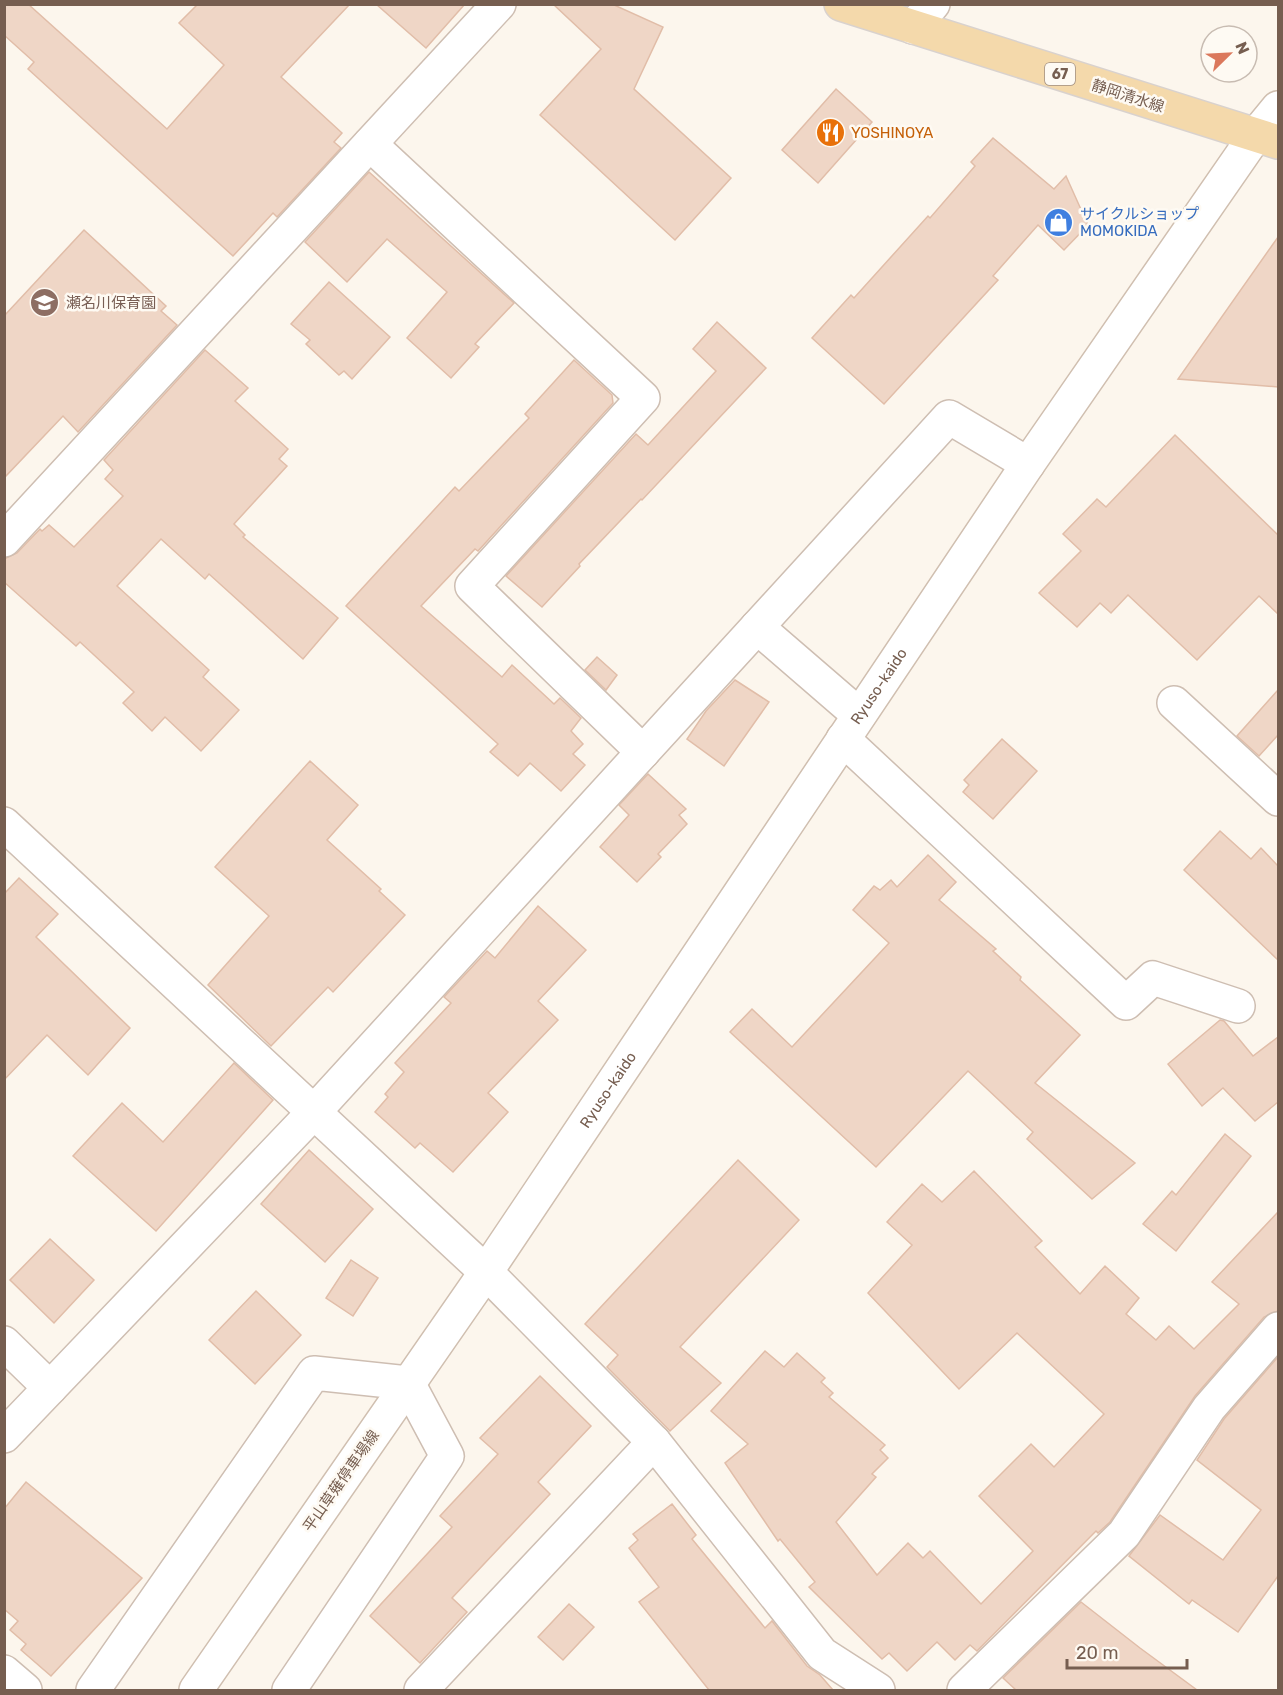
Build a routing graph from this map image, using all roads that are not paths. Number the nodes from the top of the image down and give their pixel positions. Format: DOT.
graph roads {
  1 [pos="499,4"];
  2 [pos="841,4"];
  3 [pos="923,16"];
  4 [pos="1278,108"];
  5 [pos="1267,139"];
  6 [pos="370,144"];
  7 [pos="1028,464"];
  8 [pos="4,540"];
  9 [pos="757,627"];
  10 [pos="1174,703"];
  11 [pos="851,727"];
  12 [pos="643,752"];
  13 [pos="1278,799"];
  14 [pos="4,824"];
  15 [pos="1238,1006"];
  16 [pos="313,1113"];
  17 [pos="486,1272"];
  18 [pos="1278,1329"];
  19 [pos="4,1344"];
  20 [pos="408,1383"];
  21 [pos="50,1388"];
  22 [pos="4,1436"];
  23 [pos="654,1442"];
  24 [pos="4,1672"];
  25 [pos="25,1690"];
  26 [pos="93,1690"];
  27 [pos="196,1690"];
  28 [pos="289,1690"];
  29 [pos="422,1690"];
  30 [pos="878,1690"];
  31 [pos="964,1690"];
  1 -- 6 [label="street"];
  2 -- 3 [label="main road, 静岡清水線 / 67"];
  3 -- 5 [label="main road, 静岡清水線 / 67"];
  4 -- 5 [label="street, Ryuso-kaido"];
  5 -- 7 [label="street, Ryuso-kaido"];
  6 -- 8 [label="street"];
  6 -- 12 [label="street"];
  7 -- 9 [label="street"];
  7 -- 11 [label="street, Ryuso-kaido"];
  9 -- 11 [label="street"];
  9 -- 12 [label="street"];
  10 -- 13 [label="street"];
  11 -- 15 [label="street"];
  11 -- 17 [label="street, Ryuso-kaido"];
  12 -- 16 [label="street"];
  14 -- 16 [label="street"];
  16 -- 17 [label="street"];
  16 -- 21 [label="street"];
  17 -- 20 [label="street, 平山草薙停車場線"];
  17 -- 23 [label="street"];
  18 -- 31 [label="street"];
  19 -- 21 [label="street"];
  20 -- 26 [label="street"];
  20 -- 27 [label="street, 平山草薙停車場線"];
  20 -- 28 [label="street"];
  21 -- 22 [label="street"];
  23 -- 29 [label="street"];
  23 -- 30 [label="street"];
  24 -- 25 [label="street"];
}
